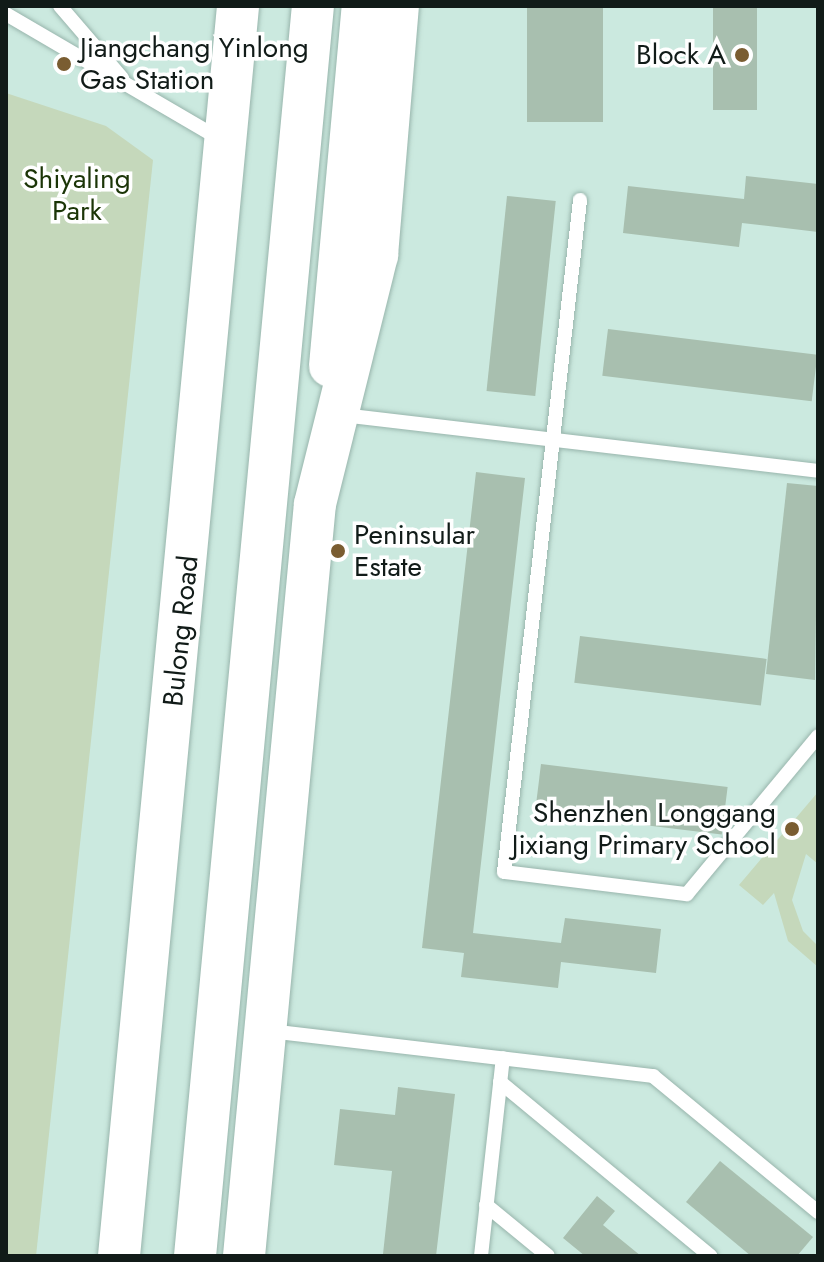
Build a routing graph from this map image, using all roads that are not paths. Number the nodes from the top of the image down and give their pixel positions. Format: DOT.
graph roads {
  1 [pos="60,6"];
  2 [pos="238,6"];
  3 [pos="313,6"];
  4 [pos="372,8"];
  5 [pos="6,14"];
  6 [pos="130,87"];
  7 [pos="229,144"];
  8 [pos="299,183"];
  9 [pos="580,200"];
  10 [pos="330,429"];
  11 [pos="553,440"];
  12 [pos="818,471"];
  13 [pos="818,736"];
  14 [pos="265,1030"];
  15 [pos="503,1058"];
  16 [pos="500,1082"];
  17 [pos="486,1205"];
  18 [pos="818,1212"];
  19 [pos="119,1256"];
  20 [pos="195,1256"];
  21 [pos="244,1256"];
  22 [pos="481,1256"];
  23 [pos="548,1256"];
  24 [pos="710,1256"];
  1 -- 6 [label="lane"];
  2 -- 7 [label="main road, Bulong Road"];
  3 -- 8 [label="main road"];
  4 -- 8 [label="main road"];
  4 -- 10 [label="main road"];
  5 -- 6 [label="lane"];
  6 -- 7 [label="lane"];
  7 -- 19 [label="main road, Bulong Road"];
  8 -- 20 [label="main road"];
  9 -- 11 [label="lane"];
  10 -- 11 [label="lane"];
  10 -- 14 [label="main road"];
  11 -- 12 [label="lane"];
  11 -- 13 [label="lane"];
  14 -- 15 [label="lane"];
  14 -- 21 [label="main road"];
  15 -- 16 [label="lane"];
  15 -- 18 [label="lane"];
  16 -- 17 [label="lane"];
  16 -- 24 [label="lane"];
  17 -- 22 [label="lane"];
  17 -- 23 [label="lane"];
}
